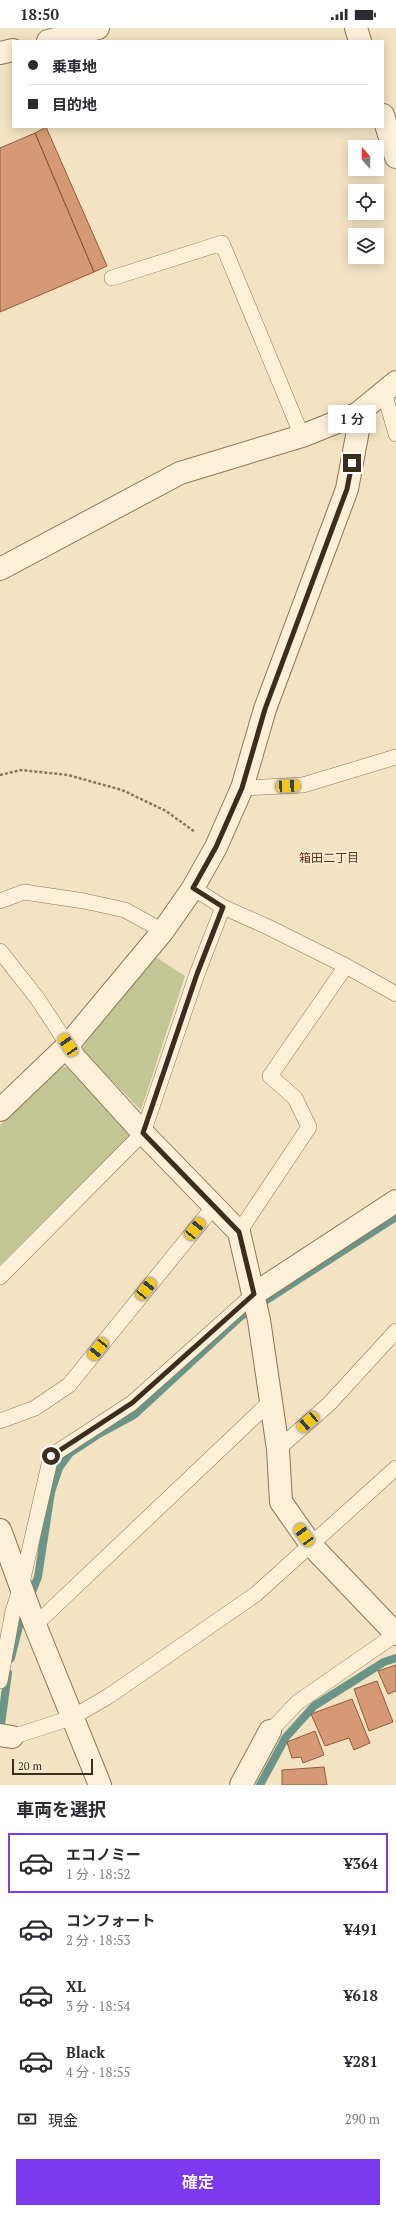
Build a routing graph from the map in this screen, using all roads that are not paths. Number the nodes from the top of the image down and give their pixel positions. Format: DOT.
graph roads {
  1 [pos="98,28"];
  2 [pos="356,28"];
  3 [pos="72,31"];
  4 [pos="50,40"];
  5 [pos="360,40"];
  6 [pos="12,50"];
  7 [pos="0,53"];
  8 [pos="384,118"];
  9 [pos="396,157"];
  10 [pos="112,278"];
  11 [pos="390,387"];
  12 [pos="357,414"];
  13 [pos="396,434"];
  14 [pos="302,436"];
  15 [pos="0,569"];
  16 [pos="396,757"];
  17 [pos="242,788"];
  18 [pos="193,888"];
  19 [pos="0,901"];
  20 [pos="223,907"];
  21 [pos="163,931"];
  22 [pos="0,951"];
  23 [pos="346,966"];
  24 [pos="396,994"];
  25 [pos="68,1045"];
  26 [pos="0,1110"];
  27 [pos="143,1133"];
  28 [pos="396,1201"];
  29 [pos="215,1205"];
  30 [pos="239,1232"];
  31 [pos="0,1277"];
  32 [pos="254,1295"];
  33 [pos="396,1331"];
  34 [pos="270,1402"];
  35 [pos="0,1421"];
  36 [pos="278,1449"];
  37 [pos="396,1468"];
  38 [pos="0,1530"];
  39 [pos="312,1546"];
  40 [pos="22,1588"];
  41 [pos="34,1624"];
  42 [pos="396,1634"];
  43 [pos="0,1681"];
  44 [pos="71,1718"];
  45 [pos="270,1730"];
  46 [pos="6,1736"];
  47 [pos="100,1785"];
  48 [pos="241,1785"];
  1 -- 3 [label="street"];
  2 -- 5 [label="street"];
  3 -- 4 [label="street"];
  6 -- 7 [label="street"];
  8 -- 9 [label="street"];
  10 -- 14 [label="lane"];
  11 -- 12 [label="street"];
  11 -- 13 [label="lane"];
  12 -- 14 [label="street"];
  12 -- 17 [label="street"];
  14 -- 15 [label="street"];
  16 -- 17 [label="lane"];
  17 -- 18 [label="street"];
  18 -- 20 [label="lane"];
  18 -- 21 [label="street"];
  19 -- 21 [label="lane"];
  20 -- 23 [label="lane"];
  20 -- 27 [label="lane"];
  21 -- 25 [label="street"];
  22 -- 25 [label="lane"];
  23 -- 24 [label="lane"];
  23 -- 30 [label="lane"];
  25 -- 26 [label="street"];
  25 -- 27 [label="street"];
  27 -- 29 [label="street"];
  27 -- 31 [label="lane"];
  28 -- 32 [label="street"];
  29 -- 30 [label="street"];
  29 -- 35 [label="lane"];
  30 -- 32 [label="street"];
  32 -- 34 [label="street"];
  32 -- 40 [label="lane"];
  33 -- 36 [label="lane"];
  34 -- 36 [label="street"];
  34 -- 41 [label="lane"];
  36 -- 39 [label="street"];
  37 -- 39 [label="lane"];
  38 -- 40 [label="street"];
  39 -- 42 [label="street"];
  39 -- 44 [label="lane"];
  40 -- 41 [label="street"];
  40 -- 43 [label="lane"];
  41 -- 44 [label="street"];
  42 -- 45 [label="lane"];
  44 -- 46 [label="lane"];
  44 -- 47 [label="street"];
  45 -- 48 [label="street"];
}
